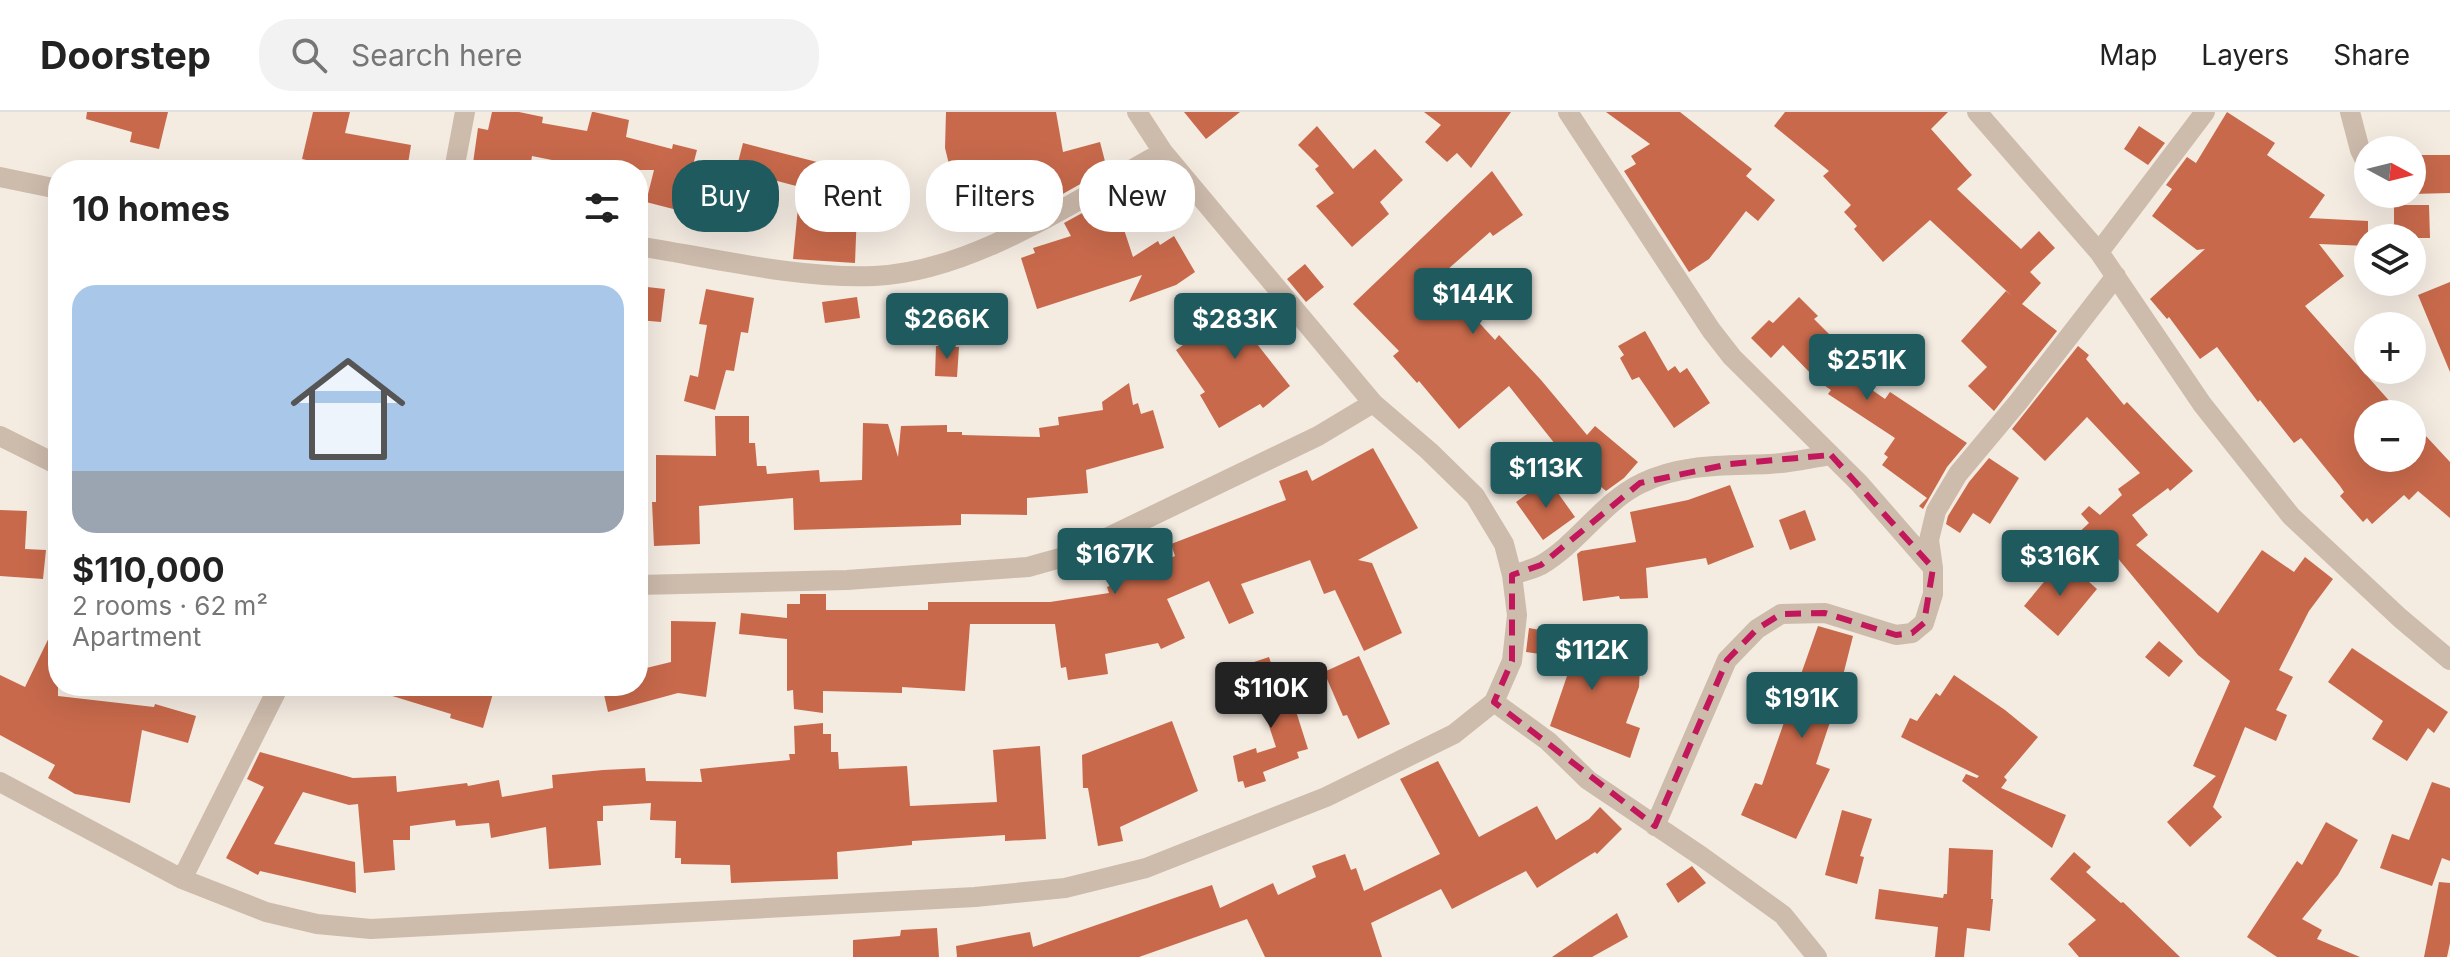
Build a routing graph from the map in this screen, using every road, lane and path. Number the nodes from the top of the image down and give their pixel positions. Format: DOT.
graph roads {
  1 [pos="465,112"];
  2 [pos="1137,112"];
  3 [pos="1568,112"];
  4 [pos="1977,112"];
  5 [pos="2205,112"];
  6 [pos="2350,112"];
  7 [pos="2356,136"];
  8 [pos="1163,152"];
  9 [pos="456,160"];
  10 [pos="0,177"];
  11 [pos="48,187"];
  12 [pos="648,248"];
  13 [pos="2099,252"];
  14 [pos="2116,276"];
  15 [pos="1373,403"];
  16 [pos="0,436"];
  17 [pos="1831,455"];
  18 [pos="48,460"];
  19 [pos="1933,568"];
  20 [pos="1512,575"];
  21 [pos="648,585"];
  22 [pos="2450,660"];
  23 [pos="274,696"];
  24 [pos="1494,702"];
  25 [pos="0,782"];
  26 [pos="1655,826"];
  27 [pos="182,879"];
  28 [pos="1817,957"];
  1 -- 9 [label="street"];
  2 -- 8 [label="street"];
  3 -- 17 [label="street"];
  4 -- 13 [label="street"];
  5 -- 13 [label="street"];
  6 -- 7 [label="street"];
  8 -- 12 [label="street"];
  8 -- 15 [label="street"];
  10 -- 11 [label="street"];
  13 -- 14 [label="street"];
  14 -- 19 [label="street"];
  14 -- 22 [label="street"];
  15 -- 20 [label="street"];
  15 -- 21 [label="street"];
  16 -- 18 [label="street"];
  17 -- 19 [label="street"];
  17 -- 20 [label="street"];
  19 -- 26 [label="street"];
  20 -- 24 [label="street"];
  23 -- 27 [label="street"];
  24 -- 26 [label="street"];
  24 -- 27 [label="street"];
  25 -- 27 [label="street"];
  26 -- 28 [label="street"];
}
